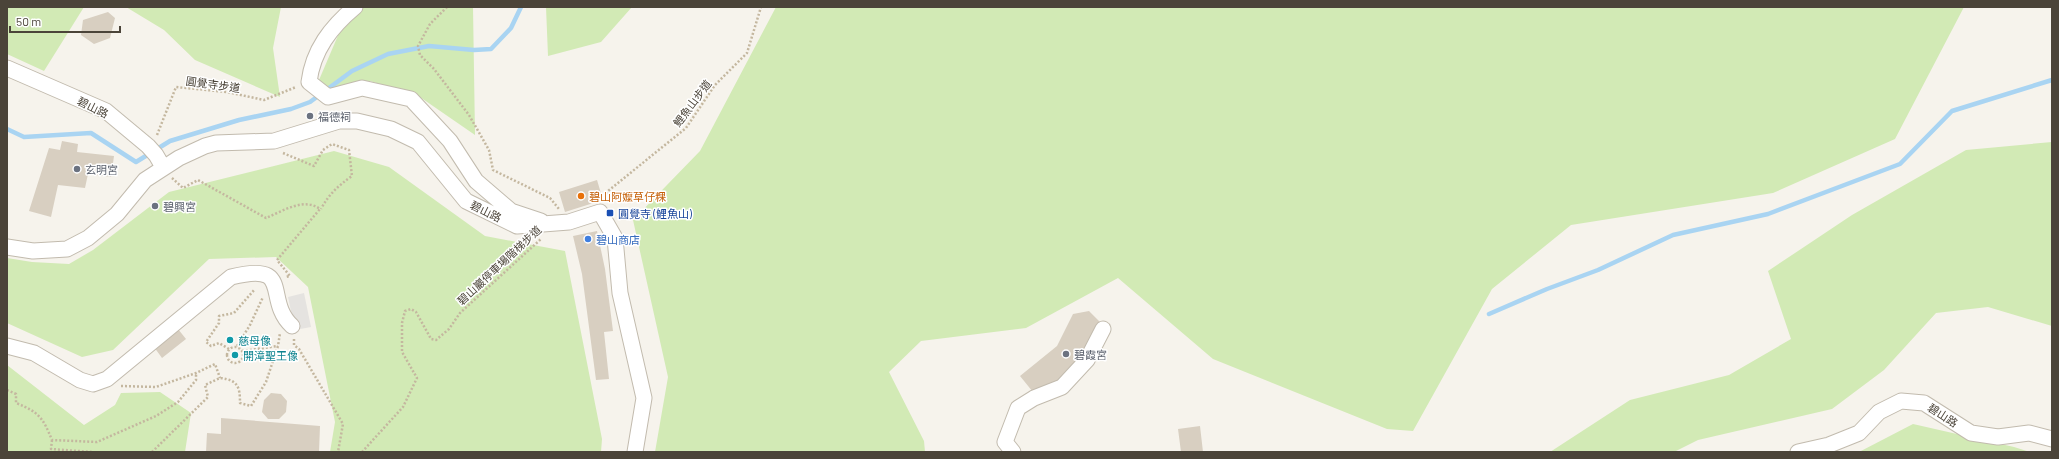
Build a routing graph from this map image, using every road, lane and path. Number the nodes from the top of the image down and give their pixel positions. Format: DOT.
graph roads {
  1 [pos="355,7"];
  2 [pos="447,7"];
  3 [pos="761,7"];
  4 [pos="7,68"];
  5 [pos="318,89"];
  6 [pos="148,146"];
  7 [pos="280,151"];
  8 [pos="163,167"];
  9 [pos="320,209"];
  10 [pos="600,212"];
  11 [pos="558,223"];
  12 [pos="7,247"];
  13 [pos="274,282"];
  14 [pos="258,285"];
  15 [pos="264,295"];
  16 [pos="287,328"];
  17 [pos="1103,329"];
  18 [pos="294,345"];
  19 [pos="7,346"];
  20 [pos="236,346"];
  21 [pos="278,346"];
  22 [pos="229,349"];
  23 [pos="242,351"];
  24 [pos="196,373"];
  25 [pos="220,378"];
  26 [pos="114,386"];
  27 [pos="7,390"];
  28 [pos="2052,439"];
  29 [pos="52,440"];
  30 [pos="92,452"];
  31 [pos="152,452"];
  32 [pos="338,452"];
  33 [pos="362,452"];
  34 [pos="635,452"];
  35 [pos="1013,452"];
  36 [pos="1798,452"];
  1 -- 5 [label="street"];
  2 -- 11 [label="path"];
  3 -- 10 [label="path, 鯉魚山步道"];
  4 -- 6 [label="street, 碧山路"];
  5 -- 6 [label="path, 圓覺寺步道"];
  5 -- 11 [label="street"];
  6 -- 8 [label="street, 碧山路"];
  7 -- 9 [label="path"];
  8 -- 9 [label="path"];
  8 -- 11 [label="street, 碧山路"];
  8 -- 12 [label="street, 碧山路"];
  9 -- 13 [label="path"];
  10 -- 11 [label="street, 碧山路"];
  10 -- 34 [label="street"];
  11 -- 33 [label="path, 碧山巖停車場階梯步道"];
  13 -- 16 [label="street"];
  13 -- 19 [label="street"];
  14 -- 22 [label="path"];
  15 -- 20 [label="path"];
  16 -- 21 [label="path"];
  17 -- 35 [label="street"];
  18 -- 32 [label="path"];
  20 -- 22 [label="path"];
  20 -- 23 [label="path"];
  21 -- 23 [label="path"];
  21 -- 25 [label="path"];
  22 -- 23 [label="path"];
  24 -- 25 [label="path"];
  24 -- 26 [label="path"];
  24 -- 29 [label="path"];
  25 -- 31 [label="path"];
  27 -- 29 [label="path"];
  28 -- 36 [label="street, 碧山路"];
  29 -- 30 [label="path"];
}
